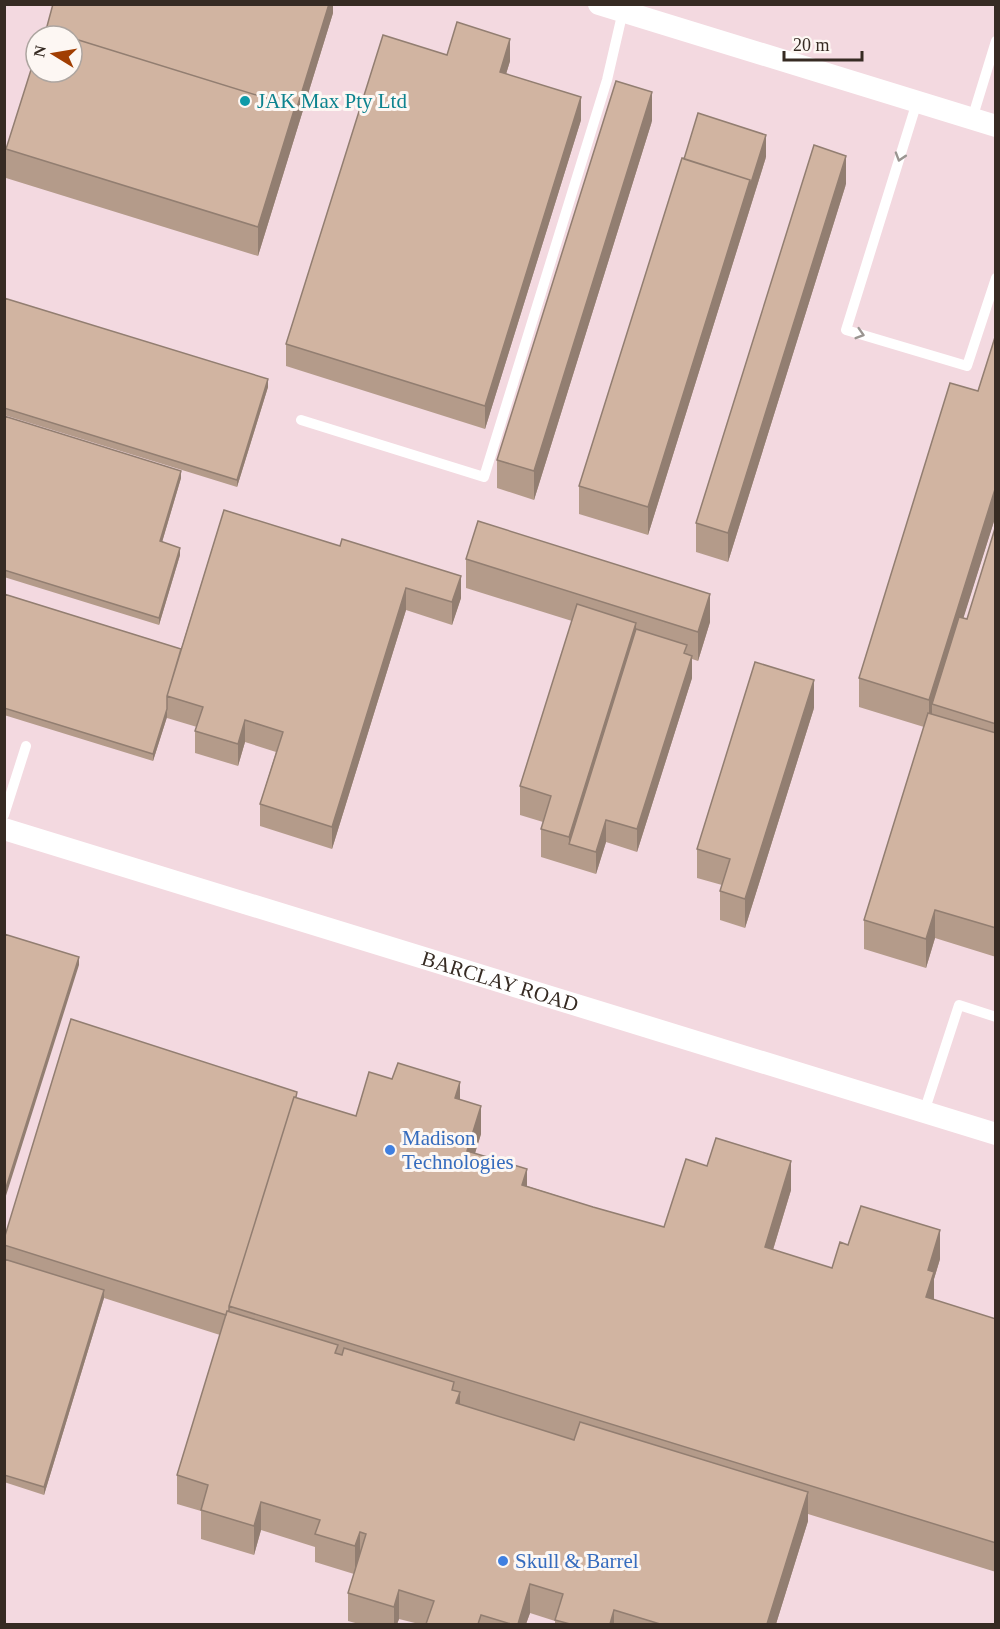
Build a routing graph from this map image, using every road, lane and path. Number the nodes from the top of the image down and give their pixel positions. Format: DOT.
graph roads {
  1 [pos="599,4"];
  2 [pos="624,8"];
  3 [pos="996,41"];
  4 [pos="917,102"];
  5 [pos="972,118"];
  6 [pos="996,126"];
  7 [pos="996,278"];
  8 [pos="301,420"];
  9 [pos="26,746"];
  10 [pos="4,815"];
  11 [pos="4,829"];
  12 [pos="996,1017"];
  13 [pos="924,1112"];
  14 [pos="996,1134"];
  1 -- 2 [label="street"];
  2 -- 4 [label="street"];
  2 -- 8 [label="lane"];
  3 -- 5 [label="lane"];
  4 -- 5 [label="street"];
  4 -- 7 [label="lane, one-way"];
  5 -- 6 [label="street"];
  9 -- 10 [label="lane"];
  11 -- 13 [label="street, BARCLAY ROAD"];
  12 -- 13 [label="lane"];
  13 -- 14 [label="street, BARCLAY ROAD"];
}
